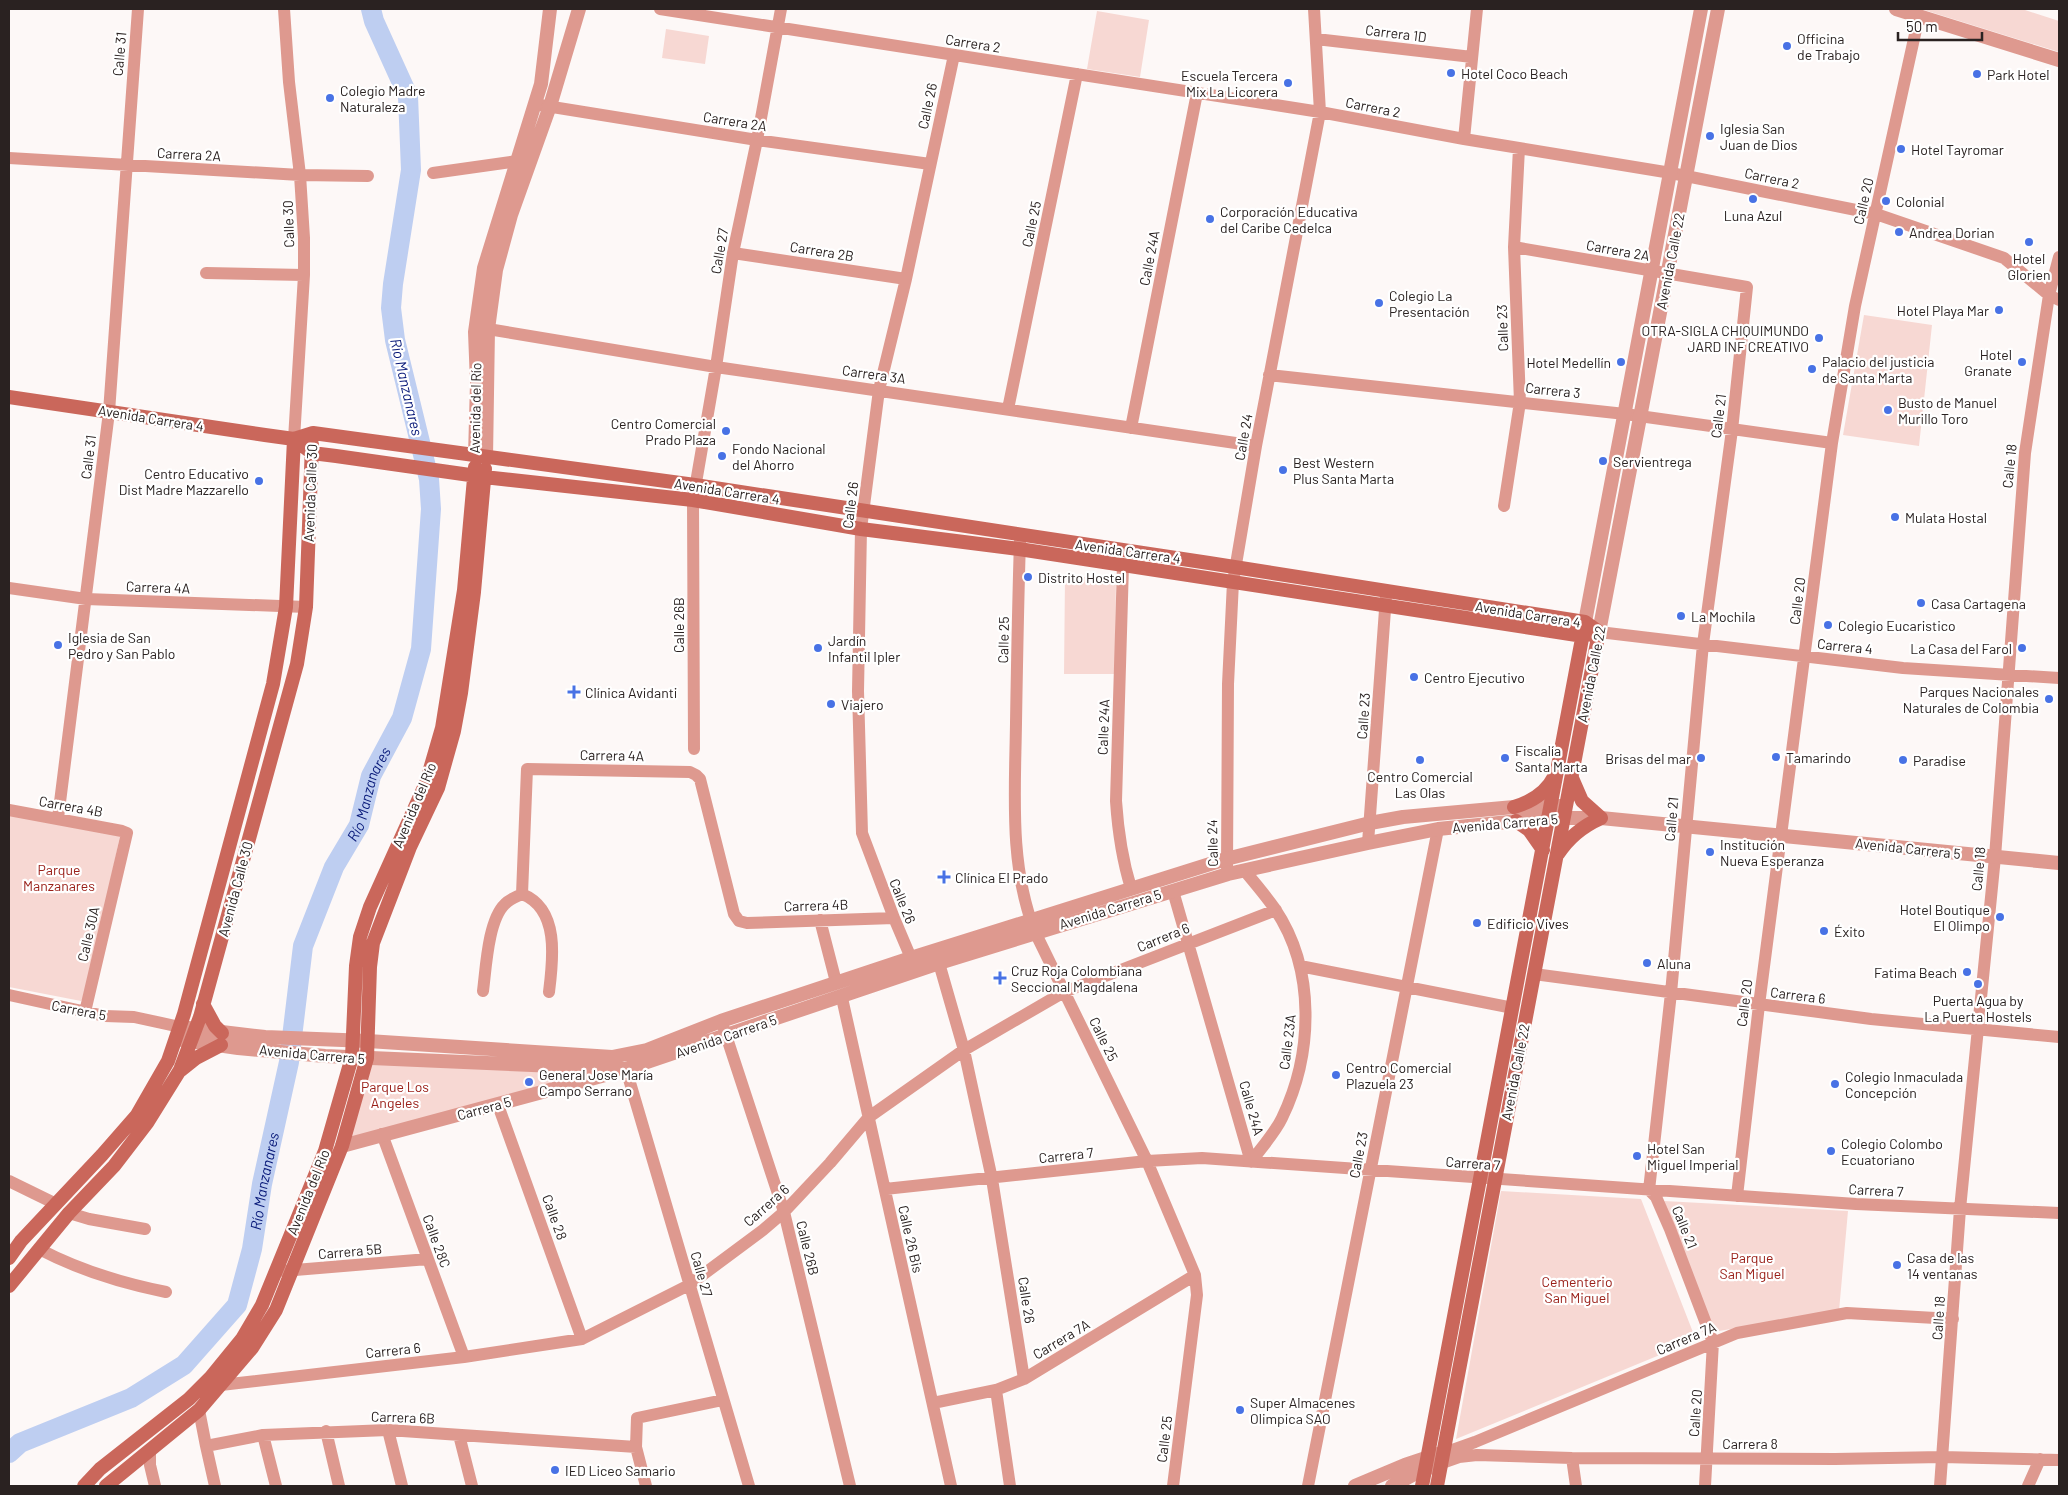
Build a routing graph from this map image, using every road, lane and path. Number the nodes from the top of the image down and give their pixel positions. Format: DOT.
graph roads {
  1 [pos="138,9"];
  2 [pos="284,9"];
  3 [pos="550,9"];
  4 [pos="579,9"];
  5 [pos="660,9"];
  6 [pos="780,9"];
  7 [pos="1314,9"];
  8 [pos="1477,9"];
  9 [pos="1702,9"];
  10 [pos="1718,9"];
  11 [pos="1896,9"];
  12 [pos="1919,16"];
  13 [pos="777,26"];
  14 [pos="1316,39"];
  15 [pos="954,55"];
  16 [pos="1472,58"];
  17 [pos="2059,60"];
  18 [pos="1077,74"];
  19 [pos="1197,93"];
  20 [pos="536,105"];
  21 [pos="550,106"];
  22 [pos="1320,112"];
  23 [pos="1464,139"];
  24 [pos="757,140"];
  25 [pos="1518,148"];
  26 [pos="9,158"];
  27 [pos="518,161"];
  28 [pos="930,164"];
  29 [pos="126,166"];
  30 [pos="1671,173"];
  31 [pos="300,174"];
  32 [pos="433,174"];
  33 [pos="368,176"];
  34 [pos="1686,176"];
  35 [pos="1876,214"];
  36 [pos="1514,247"];
  37 [pos="733,253"];
  38 [pos="2059,257"];
  39 [pos="1652,271"];
  40 [pos="206,273"];
  41 [pos="1667,273"];
  42 [pos="304,275"];
  43 [pos="906,279"];
  44 [pos="1748,286"];
  45 [pos="2054,298"];
  46 [pos="488,330"];
  47 [pos="716,367"];
  48 [pos="1270,375"];
  49 [pos="879,390"];
  50 [pos="9,397"];
  51 [pos="1520,402"];
  52 [pos="1008,409"];
  53 [pos="109,412"];
  54 [pos="1625,414"];
  55 [pos="1640,416"];
  56 [pos="1131,428"];
  57 [pos="1732,430"];
  58 [pos="313,433"];
  59 [pos="294,439"];
  60 [pos="1832,443"];
  61 [pos="1256,446"];
  62 [pos="312,453"];
  63 [pos="336,456"];
  64 [pos="481,457"];
  65 [pos="479,476"];
  66 [pos="311,484"];
  67 [pos="695,485"];
  68 [pos="693,500"];
  69 [pos="1504,506"];
  70 [pos="864,511"];
  71 [pos="861,529"];
  72 [pos="1020,535"];
  73 [pos="1020,549"];
  74 [pos="1123,565"];
  75 [pos="1236,567"];
  76 [pos="1233,582"];
  77 [pos="9,588"];
  78 [pos="1387,591"];
  79 [pos="86,599"];
  80 [pos="1386,606"];
  81 [pos="286,607"];
  82 [pos="306,607"];
  83 [pos="1584,629"];
  84 [pos="1599,632"];
  85 [pos="1703,644"];
  86 [pos="1805,656"];
  87 [pos="2007,674"];
  88 [pos="2059,678"];
  89 [pos="694,749"];
  90 [pos="1558,769"];
  91 [pos="1571,777"];
  92 [pos="9,810"];
  93 [pos="1550,812"];
  94 [pos="1565,812"];
  95 [pos="1515,814"];
  96 [pos="58,818"];
  97 [pos="1601,818"];
  98 [pos="1370,822"];
  99 [pos="1686,826"];
  100 [pos="1438,829"];
  101 [pos="127,833"];
  102 [pos="1780,835"];
  103 [pos="1368,842"];
  104 [pos="1543,850"];
  105 [pos="1556,857"];
  106 [pos="1995,857"];
  107 [pos="1226,859"];
  108 [pos="2059,863"];
  109 [pos="1244,870"];
  110 [pos="1228,874"];
  111 [pos="1131,888"];
  112 [pos="1173,890"];
  113 [pos="522,894"];
  114 [pos="1276,910"];
  115 [pos="894,918"];
  116 [pos="820,920"];
  117 [pos="739,921"];
  118 [pos="1033,926"];
  119 [pos="1189,942"];
  120 [pos="911,958"];
  121 [pos="939,963"];
  122 [pos="1300,966"];
  123 [pos="1534,974"];
  124 [pos="836,982"];
  125 [pos="1407,987"];
  126 [pos="483,991"];
  127 [pos="550,992"];
  128 [pos="1064,992"];
  129 [pos="1671,993"];
  130 [pos="9,995"];
  131 [pos="842,998"];
  132 [pos="204,1004"];
  133 [pos="1759,1005"];
  134 [pos="1513,1008"];
  135 [pos="85,1012"];
  136 [pos="721,1021"];
  137 [pos="1978,1030"];
  138 [pos="178,1033"];
  139 [pos="726,1034"];
  140 [pos="194,1036"];
  141 [pos="2059,1037"];
  142 [pos="222,1039"];
  143 [pos="354,1040"];
  144 [pos="368,1041"];
  145 [pos="265,1043"];
  146 [pos="964,1050"];
  147 [pos="352,1057"];
  148 [pos="367,1058"];
  149 [pos="626,1069"];
  150 [pos="180,1070"];
  151 [pos="498,1105"];
  152 [pos="869,1117"];
  153 [pos="382,1134"];
  154 [pos="342,1146"];
  155 [pos="1147,1161"];
  156 [pos="1251,1162"];
  157 [pos="1370,1171"];
  158 [pos="1480,1178"];
  159 [pos="992,1179"];
  160 [pos="1495,1180"];
  161 [pos="9,1181"];
  162 [pos="885,1189"];
  163 [pos="1649,1190"];
  164 [pos="1737,1196"];
  165 [pos="56,1204"];
  166 [pos="1960,1209"];
  167 [pos="784,1212"];
  168 [pos="2059,1213"];
  169 [pos="69,1214"];
  170 [pos="145,1229"];
  171 [pos="39,1249"];
  172 [pos="9,1258"];
  173 [pos="428,1259"];
  174 [pos="276,1270"];
  175 [pos="292,1271"];
  176 [pos="1195,1275"];
  177 [pos="689,1285"];
  178 [pos="9,1286"];
  179 [pos="166,1292"];
  180 [pos="1954,1320"];
  181 [pos="582,1339"];
  182 [pos="1713,1342"];
  183 [pos="464,1357"];
  184 [pos="1024,1379"];
  185 [pos="221,1385"];
  186 [pos="996,1390"];
  187 [pos="723,1400"];
  188 [pos="933,1403"];
  189 [pos="200,1410"];
  190 [pos="388,1430"];
  191 [pos="326,1431"];
  192 [pos="263,1435"];
  193 [pos="459,1435"];
  194 [pos="206,1446"];
  195 [pos="636,1447"];
  196 [pos="150,1450"];
  197 [pos="1942,1457"];
  198 [pos="1443,1458"];
  199 [pos="1572,1458"];
  200 [pos="1707,1458"];
  201 [pos="2040,1459"];
  202 [pos="2059,1460"];
  203 [pos="1427,1463"];
  204 [pos="84,1486"];
  205 [pos="106,1486"];
  206 [pos="155,1486"];
  207 [pos="215,1486"];
  208 [pos="276,1486"];
  209 [pos="339,1486"];
  210 [pos="402,1486"];
  211 [pos="472,1486"];
  212 [pos="646,1486"];
  213 [pos="749,1486"];
  214 [pos="850,1486"];
  215 [pos="951,1486"];
  216 [pos="1010,1486"];
  217 [pos="1173,1486"];
  218 [pos="1308,1486"];
  219 [pos="1355,1486"];
  220 [pos="1393,1486"];
  221 [pos="1400,1486"];
  222 [pos="1422,1486"];
  223 [pos="1437,1486"];
  224 [pos="1576,1486"];
  225 [pos="1705,1486"];
  226 [pos="1940,1486"];
  227 [pos="2028,1486"];
  1 -- 29 [label="street, Calle 31"];
  2 -- 31 [label="street, Calle 30"];
  3 -- 20 [label="street, Avenida del Río"];
  4 -- 21 [label="street, Avenida del Río"];
  5 -- 13 [label="street, Carrera 2"];
  6 -- 13 [label="street, Calle 27"];
  7 -- 14 [label="street, Calle 24"];
  8 -- 16 [label="street"];
  9 -- 30 [label="street, Avenida Calle 22"];
  10 -- 34 [label="street, Avenida Calle 22"];
  11 -- 12 [label="street"];
  12 -- 17 [label="street"];
  12 -- 35 [label="street, Calle 20"];
  13 -- 15 [label="street, Carrera 2"];
  13 -- 24 [label="street, Calle 27"];
  14 -- 16 [label="street, Carrera 1D"];
  14 -- 22 [label="street, Calle 24"];
  15 -- 18 [label="street, Carrera 2"];
  15 -- 28 [label="street, Calle 26"];
  16 -- 23 [label="street"];
  18 -- 19 [label="street, Carrera 2"];
  18 -- 52 [label="street, Calle 25"];
  19 -- 22 [label="street, Carrera 2"];
  19 -- 56 [label="street, Calle 24A"];
  20 -- 21 [label="street, Carrera 2A"];
  20 -- 27 [label="street, Avenida del Río"];
  21 -- 24 [label="street, Carrera 2A"];
  21 -- 46 [label="street, Avenida del Río"];
  22 -- 23 [label="street, Carrera 2"];
  22 -- 48 [label="street, Calle 24"];
  23 -- 25 [label="street, Carrera 2"];
  24 -- 28 [label="street, Carrera 2A"];
  24 -- 37 [label="street, Calle 27"];
  25 -- 30 [label="street, Carrera 2"];
  25 -- 36 [label="street, Calle 23"];
  26 -- 29 [label="street, Carrera 2A"];
  27 -- 32 [label="street"];
  27 -- 64 [label="street, Avenida del Río"];
  28 -- 43 [label="street, Calle 26"];
  29 -- 31 [label="street, Carrera 2A"];
  29 -- 53 [label="street, Calle 31"];
  30 -- 34 [label="street, Carrera 2"];
  30 -- 39 [label="street, Avenida Calle 22"];
  31 -- 33 [label="street, Carrera 2A"];
  31 -- 42 [label="street, Calle 30"];
  34 -- 35 [label="street, Carrera 2"];
  34 -- 41 [label="street, Avenida Calle 22"];
  35 -- 45 [label="street, Carrera 2"];
  35 -- 60 [label="street, Calle 20"];
  36 -- 39 [label="street, Carrera 2A"];
  36 -- 51 [label="street, Calle 23"];
  37 -- 43 [label="street, Carrera 2B"];
  37 -- 47 [label="street, Calle 27"];
  38 -- 45 [label="street, Calle 18"];
  39 -- 41 [label="street, Carrera 2A"];
  39 -- 54 [label="street, Avenida Calle 22"];
  40 -- 42 [label="street"];
  41 -- 44 [label="street, Carrera 2A"];
  41 -- 55 [label="street, Avenida Calle 22"];
  42 -- 59 [label="street, Calle 30"];
  43 -- 49 [label="street, Calle 26"];
  44 -- 57 [label="street, Calle 21"];
  45 -- 87 [label="street, Calle 18"];
  46 -- 47 [label="street, Carrera 3A"];
  46 -- 64 [label="street, Avenida del Río"];
  47 -- 49 [label="street, Carrera 3A"];
  47 -- 67 [label="street, Calle 27"];
  48 -- 51 [label="street, Carrera 3"];
  48 -- 61 [label="street, Calle 24"];
  49 -- 52 [label="street, Carrera 3A"];
  49 -- 70 [label="street, Calle 26"];
  50 -- 53 [label="main road, Avenida Carrera 4"];
  51 -- 54 [label="street, Carrera 3"];
  51 -- 69 [label="street, Calle 23"];
  52 -- 56 [label="street, Carrera 3A"];
  53 -- 59 [label="main road, Avenida Carrera 4"];
  53 -- 79 [label="street, Calle 31"];
  54 -- 55 [label="street, Carrera 3"];
  54 -- 83 [label="street, Avenida Calle 22"];
  55 -- 57 [label="street, Carrera 3"];
  55 -- 84 [label="street, Avenida Calle 22"];
  56 -- 61 [label="street, Carrera 3A"];
  57 -- 60 [label="street, Carrera 3"];
  57 -- 85 [label="street, Calle 21"];
  58 -- 59 [label="main road, Avenida Carrera 4"];
  58 -- 62 [label="main road, Avenida Calle 30"];
  58 -- 64 [label="main road, Avenida Carrera 4"];
  59 -- 62 [label="main road, Avenida Carrera 4"];
  59 -- 81 [label="main road, Avenida Calle 30"];
  60 -- 86 [label="street, Calle 20"];
  61 -- 75 [label="street, Calle 24"];
  62 -- 63 [label="main road, Avenida Carrera 4"];
  62 -- 66 [label="main road, Avenida Calle 30"];
  63 -- 65 [label="main road, Avenida Carrera 4"];
  63 -- 66 [label="main road"];
  64 -- 65 [label="main road, Avenida del Río"];
  64 -- 67 [label="main road, Avenida Carrera 4"];
  65 -- 68 [label="main road, Avenida Carrera 4"];
  65 -- 143 [label="main road, Avenida del Río"];
  65 -- 144 [label="main road, Avenida del Río"];
  66 -- 82 [label="main road, Avenida Calle 30"];
  67 -- 68 [label="street, Calle 27"];
  67 -- 70 [label="main road, Avenida Carrera 4"];
  68 -- 71 [label="main road, Avenida Carrera 4"];
  68 -- 89 [label="street, Calle 26B"];
  70 -- 71 [label="street, Calle 26"];
  70 -- 72 [label="main road, Avenida Carrera 4"];
  71 -- 73 [label="main road, Avenida Carrera 4"];
  71 -- 115 [label="street, Calle 26"];
  72 -- 73 [label="street, Calle 25"];
  72 -- 75 [label="main road, Avenida Carrera 4"];
  73 -- 74 [label="main road, Avenida Carrera 4"];
  73 -- 118 [label="street, Calle 25"];
  74 -- 76 [label="main road, Avenida Carrera 4"];
  74 -- 111 [label="street, Calle 24A"];
  75 -- 76 [label="street, Calle 24"];
  75 -- 78 [label="main road, Avenida Carrera 4"];
  76 -- 80 [label="main road, Avenida Carrera 4"];
  76 -- 107 [label="street, Calle 24"];
  77 -- 79 [label="street, Carrera 4A"];
  78 -- 80 [label="street, Calle 23"];
  78 -- 83 [label="main road, Avenida Carrera 4"];
  79 -- 81 [label="street, Carrera 4A"];
  79 -- 96 [label="street, Calle 31"];
  80 -- 83 [label="main road, Avenida Carrera 4"];
  80 -- 98 [label="street, Calle 23"];
  81 -- 82 [label="street, Carrera 4A"];
  81 -- 138 [label="main road, Avenida Calle 30"];
  82 -- 132 [label="main road, Avenida Calle 30"];
  83 -- 84 [label="main road, Avenida Carrera 4"];
  83 -- 90 [label="main road, Avenida Calle 22"];
  84 -- 85 [label="street, Carrera 4"];
  84 -- 91 [label="main road, Avenida Calle 22"];
  85 -- 86 [label="street, Carrera 4"];
  85 -- 99 [label="street, Calle 21"];
  86 -- 87 [label="street, Carrera 4"];
  86 -- 102 [label="street, Calle 20"];
  87 -- 88 [label="street, Carrera 4"];
  87 -- 106 [label="street, Calle 18"];
  90 -- 93 [label="main road, Avenida Calle 22"];
  90 -- 95 [label="main road"];
  91 -- 94 [label="main road, Avenida Calle 22"];
  91 -- 97 [label="main road"];
  92 -- 96 [label="street, Carrera 4B"];
  93 -- 94 [label="street, Avenida Carrera 5"];
  93 -- 95 [label="street, Avenida Carrera 5"];
  93 -- 104 [label="main road, Avenida Calle 22"];
  94 -- 97 [label="street, Avenida Carrera 5"];
  94 -- 105 [label="main road, Avenida Calle 22"];
  95 -- 98 [label="street, Avenida Carrera 5"];
  95 -- 100 [label="street, Avenida Carrera 5"];
  95 -- 104 [label="main road"];
  96 -- 101 [label="street, Carrera 4B"];
  97 -- 99 [label="street, Avenida Carrera 5"];
  97 -- 105 [label="main road"];
  98 -- 103 [label="street, Calle 23"];
  98 -- 107 [label="street, Avenida Carrera 5"];
  99 -- 102 [label="street, Avenida Carrera 5"];
  99 -- 129 [label="street, Calle 21"];
  100 -- 103 [label="street, Avenida Carrera 5"];
  100 -- 125 [label="street, Calle 23"];
  101 -- 135 [label="street, Calle 30A"];
  102 -- 106 [label="street, Avenida Carrera 5"];
  102 -- 133 [label="street, Calle 20"];
  103 -- 109 [label="street, Avenida Carrera 5"];
  104 -- 134 [label="main road, Avenida Calle 22"];
  105 -- 123 [label="main road, Avenida Calle 22"];
  106 -- 108 [label="street, Avenida Carrera 5"];
  106 -- 137 [label="street, Calle 18"];
  107 -- 110 [label="street, Calle 24"];
  107 -- 111 [label="street, Avenida Carrera 5"];
  109 -- 110 [label="street, Avenida Carrera 5"];
  109 -- 114 [label="street, Calle 23A"];
  110 -- 112 [label="street, Avenida Carrera 5"];
  111 -- 118 [label="street, Avenida Carrera 5"];
  112 -- 118 [label="street, Avenida Carrera 5"];
  112 -- 119 [label="street, Calle 24A"];
  113 -- 117 [label="street, Carrera 4A"];
  113 -- 126 [label="street"];
  113 -- 127 [label="street"];
  114 -- 119 [label="street, Carrera 6"];
  114 -- 122 [label="street, Calle 23A"];
  115 -- 116 [label="street, Carrera 4B"];
  115 -- 120 [label="street, Calle 26"];
  116 -- 117 [label="street, Carrera 4B"];
  116 -- 124 [label="street"];
  118 -- 120 [label="street, Avenida Carrera 5"];
  118 -- 121 [label="street, Avenida Carrera 5"];
  118 -- 128 [label="street, Calle 25"];
  119 -- 128 [label="street, Carrera 6"];
  119 -- 156 [label="street, Calle 24A"];
  120 -- 124 [label="street, Avenida Carrera 5"];
  121 -- 131 [label="street, Avenida Carrera 5"];
  121 -- 146 [label="street, Calle 26"];
  122 -- 125 [label="street"];
  122 -- 156 [label="street, Calle 23A"];
  123 -- 129 [label="street, Carrera 6"];
  123 -- 160 [label="main road, Avenida Calle 22"];
  124 -- 136 [label="street, Avenida Carrera 5"];
  125 -- 134 [label="street"];
  125 -- 157 [label="street, Calle 23"];
  128 -- 146 [label="street, Carrera 6"];
  128 -- 155 [label="street, Calle 25"];
  129 -- 133 [label="street, Carrera 6"];
  129 -- 163 [label="street, Calle 21"];
  130 -- 135 [label="street, Carrera 5"];
  131 -- 139 [label="street, Avenida Carrera 5"];
  131 -- 152 [label="street, Calle 26 Bis"];
  132 -- 140 [label="main road, Avenida Calle 30"];
  132 -- 142 [label="main road"];
  133 -- 137 [label="street, Carrera 6"];
  133 -- 164 [label="street, Calle 20"];
  134 -- 158 [label="main road, Avenida Calle 22"];
  135 -- 138 [label="street, Carrera 5"];
  136 -- 139 [label="street, Calle 26B"];
  136 -- 144 [label="street, Avenida Carrera 5"];
  137 -- 141 [label="street, Carrera 6"];
  137 -- 166 [label="street, Calle 18"];
  138 -- 140 [label="street, Avenida Carrera 5"];
  138 -- 165 [label="main road, Avenida Calle 30"];
  139 -- 149 [label="street, Avenida Carrera 5"];
  139 -- 167 [label="street, Calle 26B"];
  140 -- 142 [label="street, Avenida Carrera 5"];
  140 -- 150 [label="main road, Avenida Calle 30"];
  142 -- 145 [label="street, Avenida Carrera 5"];
  142 -- 150 [label="main road"];
  143 -- 144 [label="street, Avenida Carrera 5"];
  143 -- 145 [label="street, Avenida Carrera 5"];
  143 -- 147 [label="main road, Avenida del Río"];
  144 -- 148 [label="main road, Avenida del Río"];
  145 -- 147 [label="street, Avenida Carrera 5"];
  146 -- 152 [label="street, Carrera 6"];
  146 -- 159 [label="street, Calle 26"];
  147 -- 148 [label="street, Avenida Carrera 5"];
  147 -- 174 [label="main road, Avenida del Río"];
  148 -- 149 [label="street, Avenida Carrera 5"];
  148 -- 154 [label="main road, Avenida del Río"];
  149 -- 151 [label="street, Carrera 5"];
  149 -- 177 [label="street, Calle 27"];
  150 -- 169 [label="main road, Avenida Calle 30"];
  151 -- 153 [label="street, Carrera 5"];
  151 -- 181 [label="street, Calle 28"];
  152 -- 162 [label="street, Calle 26 Bis"];
  152 -- 167 [label="street, Carrera 6"];
  153 -- 154 [label="street, Carrera 5"];
  153 -- 173 [label="street, Calle 28C"];
  154 -- 175 [label="main road, Avenida del Río"];
  155 -- 156 [label="street, Carrera 7"];
  155 -- 159 [label="street, Carrera 7"];
  155 -- 176 [label="street, Calle 25"];
  156 -- 157 [label="street, Carrera 7"];
  157 -- 158 [label="street, Carrera 7"];
  157 -- 218 [label="street, Calle 23"];
  158 -- 160 [label="street, Carrera 7"];
  158 -- 203 [label="main road, Avenida Calle 22"];
  159 -- 162 [label="street, Carrera 7"];
  159 -- 184 [label="street, Calle 26"];
  160 -- 163 [label="street, Carrera 7"];
  160 -- 198 [label="main road, Avenida Calle 22"];
  161 -- 165 [label="street"];
  162 -- 188 [label="street, Calle 26 Bis"];
  163 -- 164 [label="street, Carrera 7"];
  163 -- 182 [label="street, Calle 21"];
  164 -- 166 [label="street, Carrera 7"];
  165 -- 172 [label="main road, Avenida Calle 30"];
  166 -- 168 [label="street, Carrera 7"];
  166 -- 180 [label="street, Calle 18"];
  167 -- 177 [label="street, Carrera 6"];
  167 -- 214 [label="street, Calle 26B"];
  169 -- 170 [label="street"];
  169 -- 171 [label="main road, Avenida Calle 30"];
  171 -- 178 [label="main road, Avenida Calle 30"];
  171 -- 179 [label="street"];
  173 -- 175 [label="street, Carrera 5B"];
  173 -- 183 [label="street, Calle 28C"];
  174 -- 175 [label="street, Carrera 5B"];
  174 -- 204 [label="main road, Avenida del Río"];
  175 -- 185 [label="main road, Avenida del Río"];
  176 -- 184 [label="street, Carrera 7A"];
  176 -- 217 [label="street, Calle 25"];
  177 -- 181 [label="street, Carrera 6"];
  177 -- 187 [label="street, Calle 27"];
  180 -- 182 [label="street, Carrera 7A"];
  180 -- 197 [label="street, Calle 18"];
  181 -- 183 [label="street, Carrera 6"];
  182 -- 198 [label="street, Carrera 7A"];
  182 -- 200 [label="street, Calle 20"];
  183 -- 185 [label="street, Carrera 6"];
  184 -- 186 [label="street, Carrera 7A"];
  185 -- 189 [label="main road, Avenida del Río"];
  186 -- 188 [label="street, Carrera 7A"];
  186 -- 216 [label="street"];
  187 -- 195 [label="street"];
  187 -- 213 [label="street, Calle 27"];
  188 -- 215 [label="street, Calle 26 Bis"];
  189 -- 194 [label="street"];
  189 -- 196 [label="main road, Avenida del Río"];
  190 -- 191 [label="street, Carrera 6B"];
  190 -- 193 [label="street, Carrera 6B"];
  190 -- 210 [label="street"];
  191 -- 192 [label="street, Carrera 6B"];
  191 -- 209 [label="street"];
  192 -- 194 [label="street, Carrera 6B"];
  192 -- 208 [label="street"];
  193 -- 195 [label="street, Carrera 6B"];
  193 -- 211 [label="street"];
  194 -- 207 [label="street"];
  195 -- 212 [label="street"];
  196 -- 205 [label="main road, Avenida del Río"];
  196 -- 206 [label="street"];
  197 -- 200 [label="street, Carrera 8"];
  197 -- 201 [label="street, Carrera 8"];
  197 -- 226 [label="street, Calle 18"];
  198 -- 199 [label="street, Carrera 8"];
  198 -- 203 [label="street"];
  198 -- 223 [label="main road, Avenida Calle 22"];
  199 -- 200 [label="street, Carrera 8"];
  199 -- 224 [label="street"];
  200 -- 225 [label="street, Calle 20"];
  201 -- 202 [label="street, Carrera 8"];
  201 -- 227 [label="street"];
  203 -- 219 [label="street"];
  203 -- 220 [label="street"];
  203 -- 222 [label="main road, Avenida Calle 22"];
  220 -- 221 [label="street"];
}
